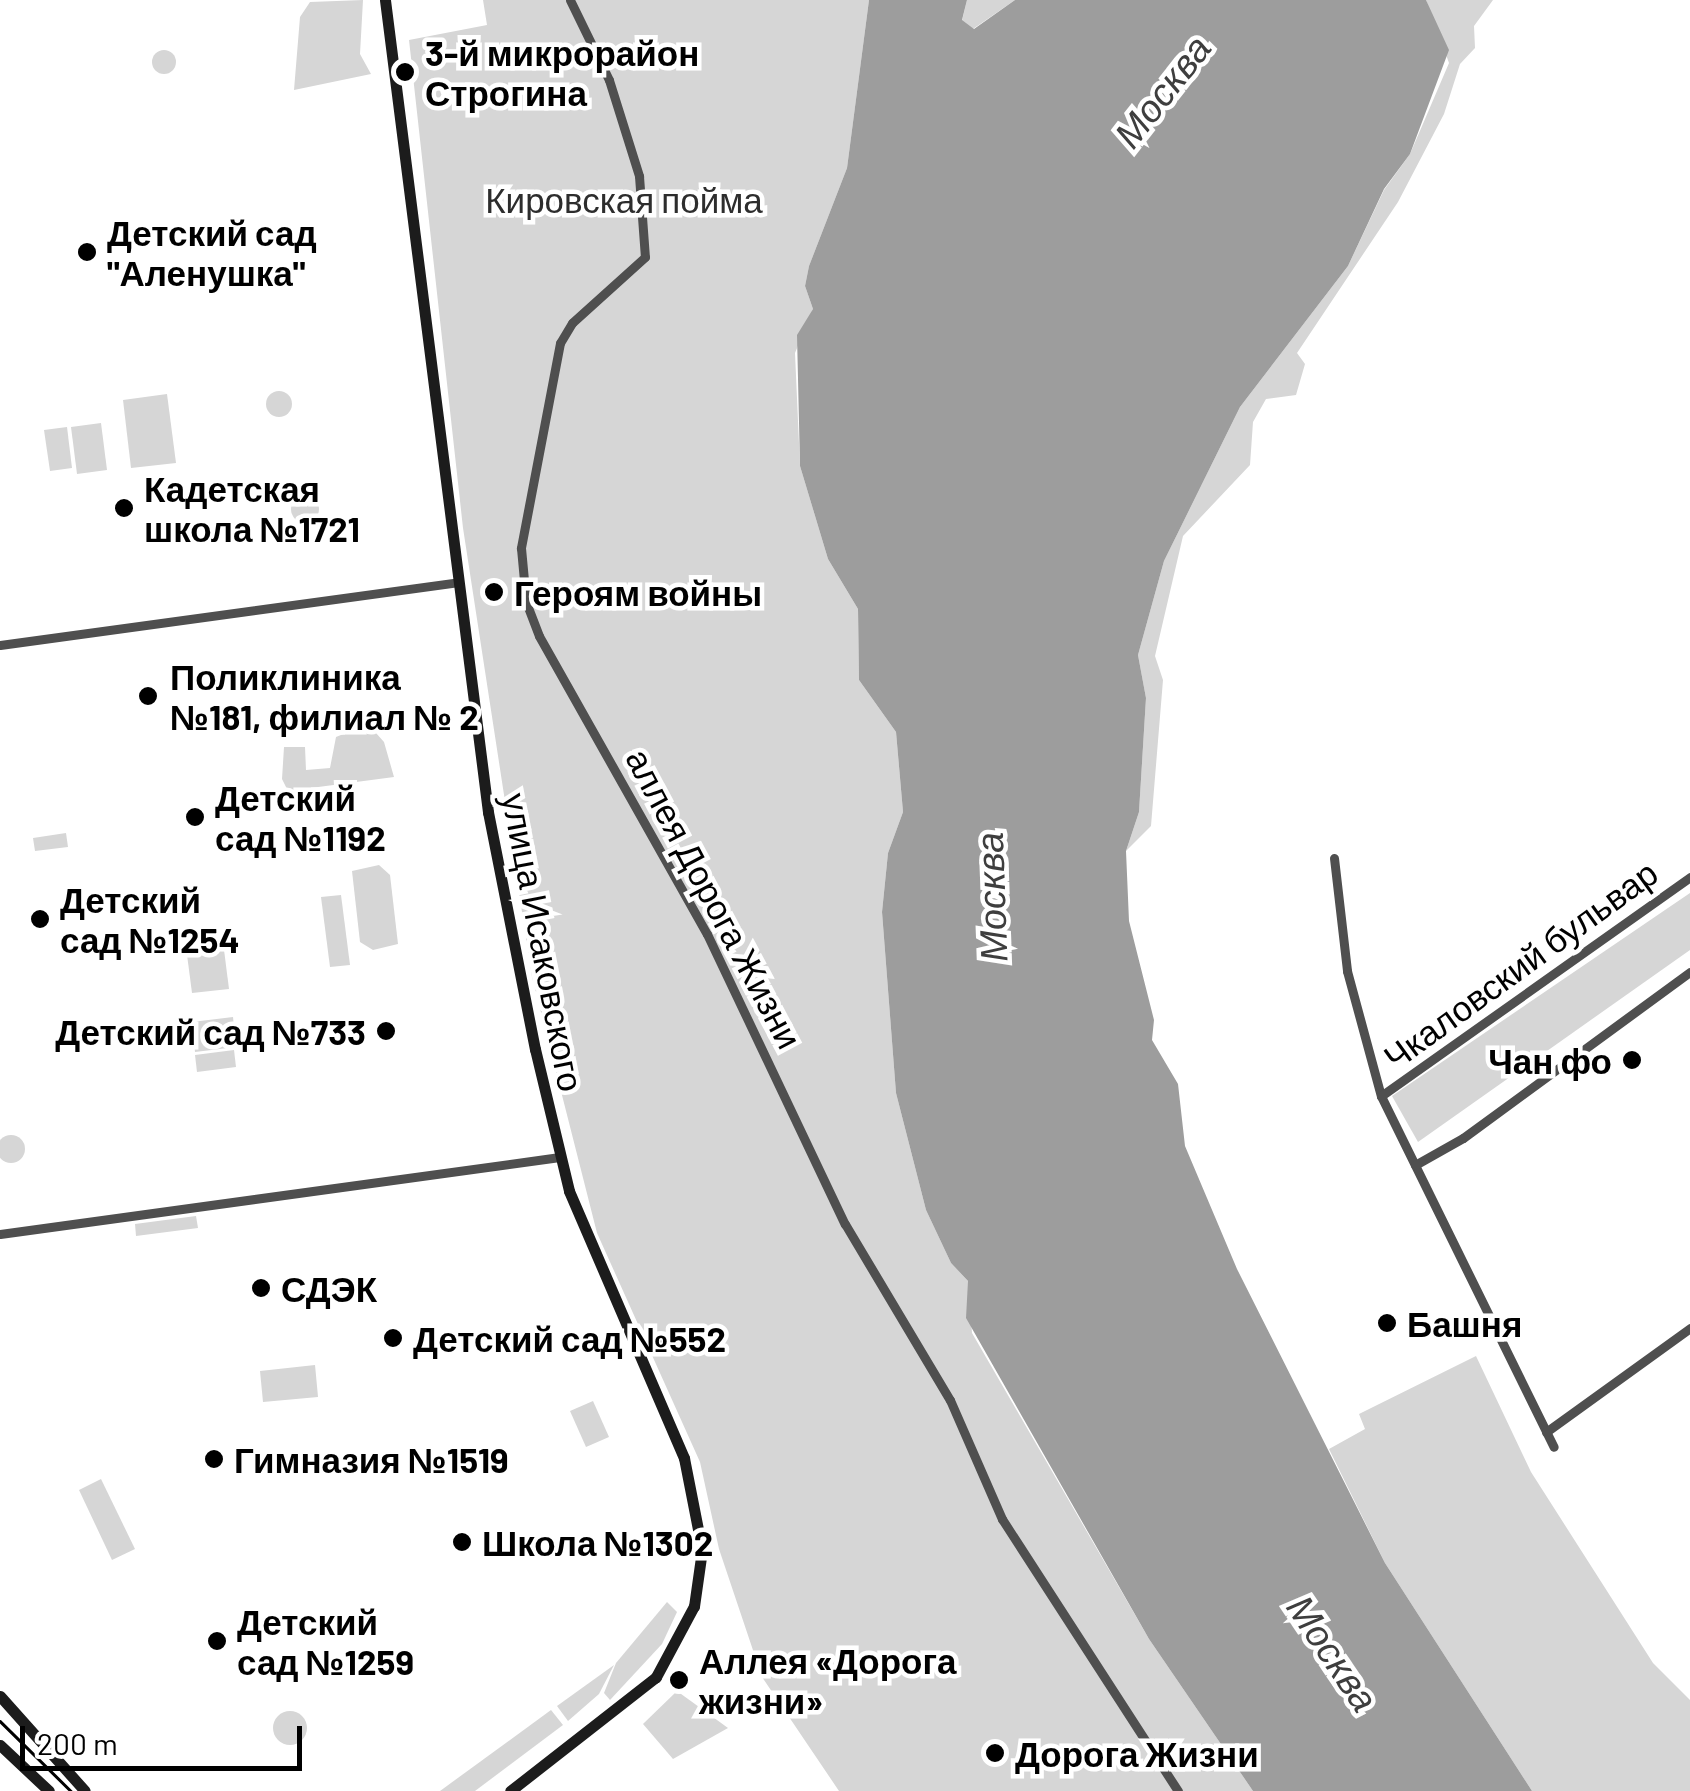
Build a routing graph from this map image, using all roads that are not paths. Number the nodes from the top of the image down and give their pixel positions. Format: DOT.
graph roads {
  1 [pos="385,0"];
  2 [pos="570,0"];
  3 [pos="459,582"];
  4 [pos="0,645"];
  5 [pos="1334,858"];
  6 [pos="1690,876"];
  7 [pos="1690,972"];
  8 [pos="1382,1096"];
  9 [pos="560,1157"];
  10 [pos="1414,1165"];
  11 [pos="0,1234"];
  12 [pos="1690,1328"];
  13 [pos="1546,1432"];
  14 [pos="1554,1446"];
  15 [pos="0,1696"];
  16 [pos="0,1744"];
  17 [pos="49,1791"];
  18 [pos="85,1791"];
  19 [pos="510,1791"];
  20 [pos="1178,1791"];
  1 -- 3 [label="street, улица Исаковского"];
  2 -- 20 [label="street, аллея Дорога Жизни"];
  3 -- 4 [label="street"];
  3 -- 9 [label="street, улица Исаковского"];
  5 -- 8 [label="street"];
  6 -- 8 [label="street, Чкаловский бульвар"];
  7 -- 10 [label="street"];
  8 -- 10 [label="street"];
  9 -- 11 [label="street"];
  9 -- 19 [label="street, улица Исаковского"];
  10 -- 13 [label="street"];
  12 -- 13 [label="street"];
  13 -- 14 [label="street"];
  15 -- 18 [label="street"];
  16 -- 17 [label="street"];
}
